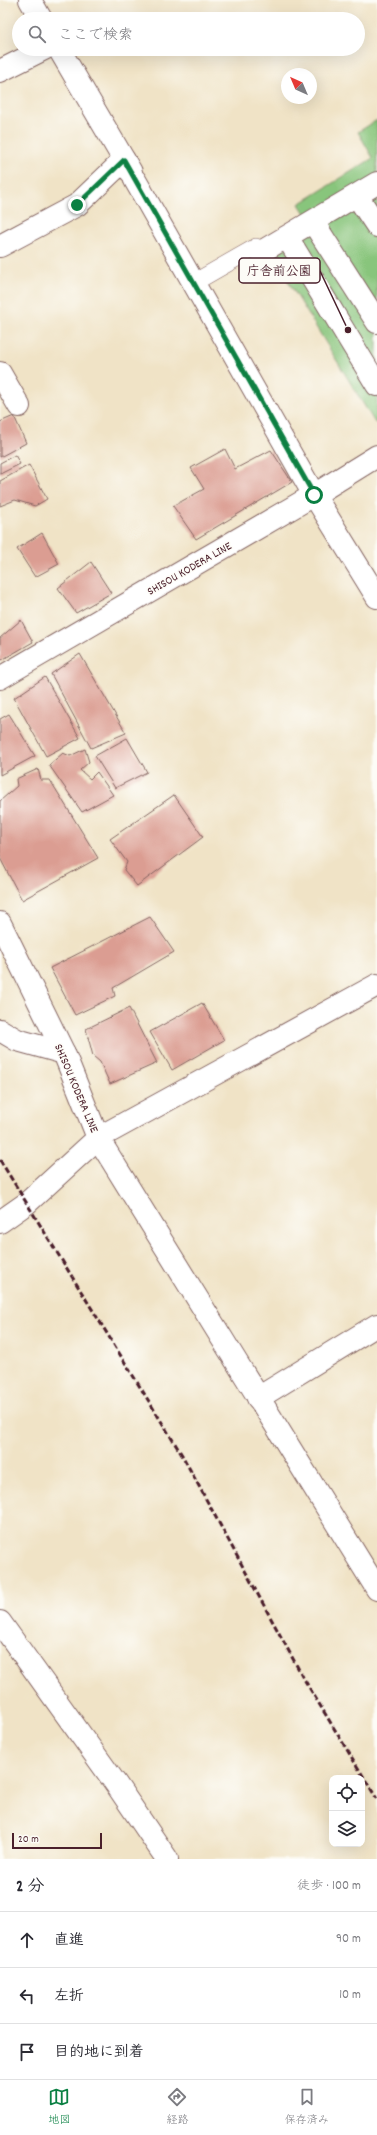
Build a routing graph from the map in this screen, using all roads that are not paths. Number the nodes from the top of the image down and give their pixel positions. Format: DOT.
graph roads {
  1 [pos="30,0"];
  2 [pos="37,12"];
  3 [pos="30,56"];
  4 [pos="63,56"];
  5 [pos="0,71"];
  6 [pos="124,160"];
  7 [pos="377,183"];
  8 [pos="357,196"];
  9 [pos="313,222"];
  10 [pos="377,226"];
  11 [pos="287,237"];
  12 [pos="0,246"];
  13 [pos="265,259"];
  14 [pos="195,282"];
  15 [pos="371,297"];
  16 [pos="377,322"];
  17 [pos="0,373"];
  18 [pos="377,385"];
  19 [pos="19,406"];
  20 [pos="377,456"];
  21 [pos="314,495"];
  22 [pos="377,597"];
  23 [pos="0,678"];
  24 [pos="0,922"];
  25 [pos="377,985"];
  26 [pos="0,1030"];
  27 [pos="64,1053"];
  28 [pos="98,1138"];
  29 [pos="0,1222"];
  30 [pos="377,1325"];
  31 [pos="258,1398"];
  32 [pos="377,1589"];
  33 [pos="0,1622"];
  34 [pos="166,1859"];
  1 -- 2 [label="street"];
  3 -- 5 [label="street"];
  4 -- 6 [label="street"];
  6 -- 12 [label="street"];
  6 -- 14 [label="street"];
  7 -- 8 [label="street"];
  8 -- 9 [label="street"];
  8 -- 10 [label="street"];
  9 -- 11 [label="street"];
  9 -- 15 [label="street"];
  11 -- 13 [label="street"];
  11 -- 18 [label="street"];
  13 -- 14 [label="lane"];
  14 -- 21 [label="street"];
  15 -- 16 [label="street"];
  17 -- 19 [label="street"];
  20 -- 21 [label="street, SHISOU KODERA LINE"];
  21 -- 22 [label="street"];
  21 -- 23 [label="street, SHISOU KODERA LINE"];
  24 -- 27 [label="street, SHISOU KODERA LINE"];
  25 -- 28 [label="street"];
  26 -- 27 [label="street"];
  27 -- 28 [label="street, SHISOU KODERA LINE"];
  28 -- 29 [label="street, SHISOU KODERA LINE"];
  28 -- 31 [label="street"];
  30 -- 31 [label="street"];
  31 -- 32 [label="street"];
  33 -- 34 [label="street"];
}
